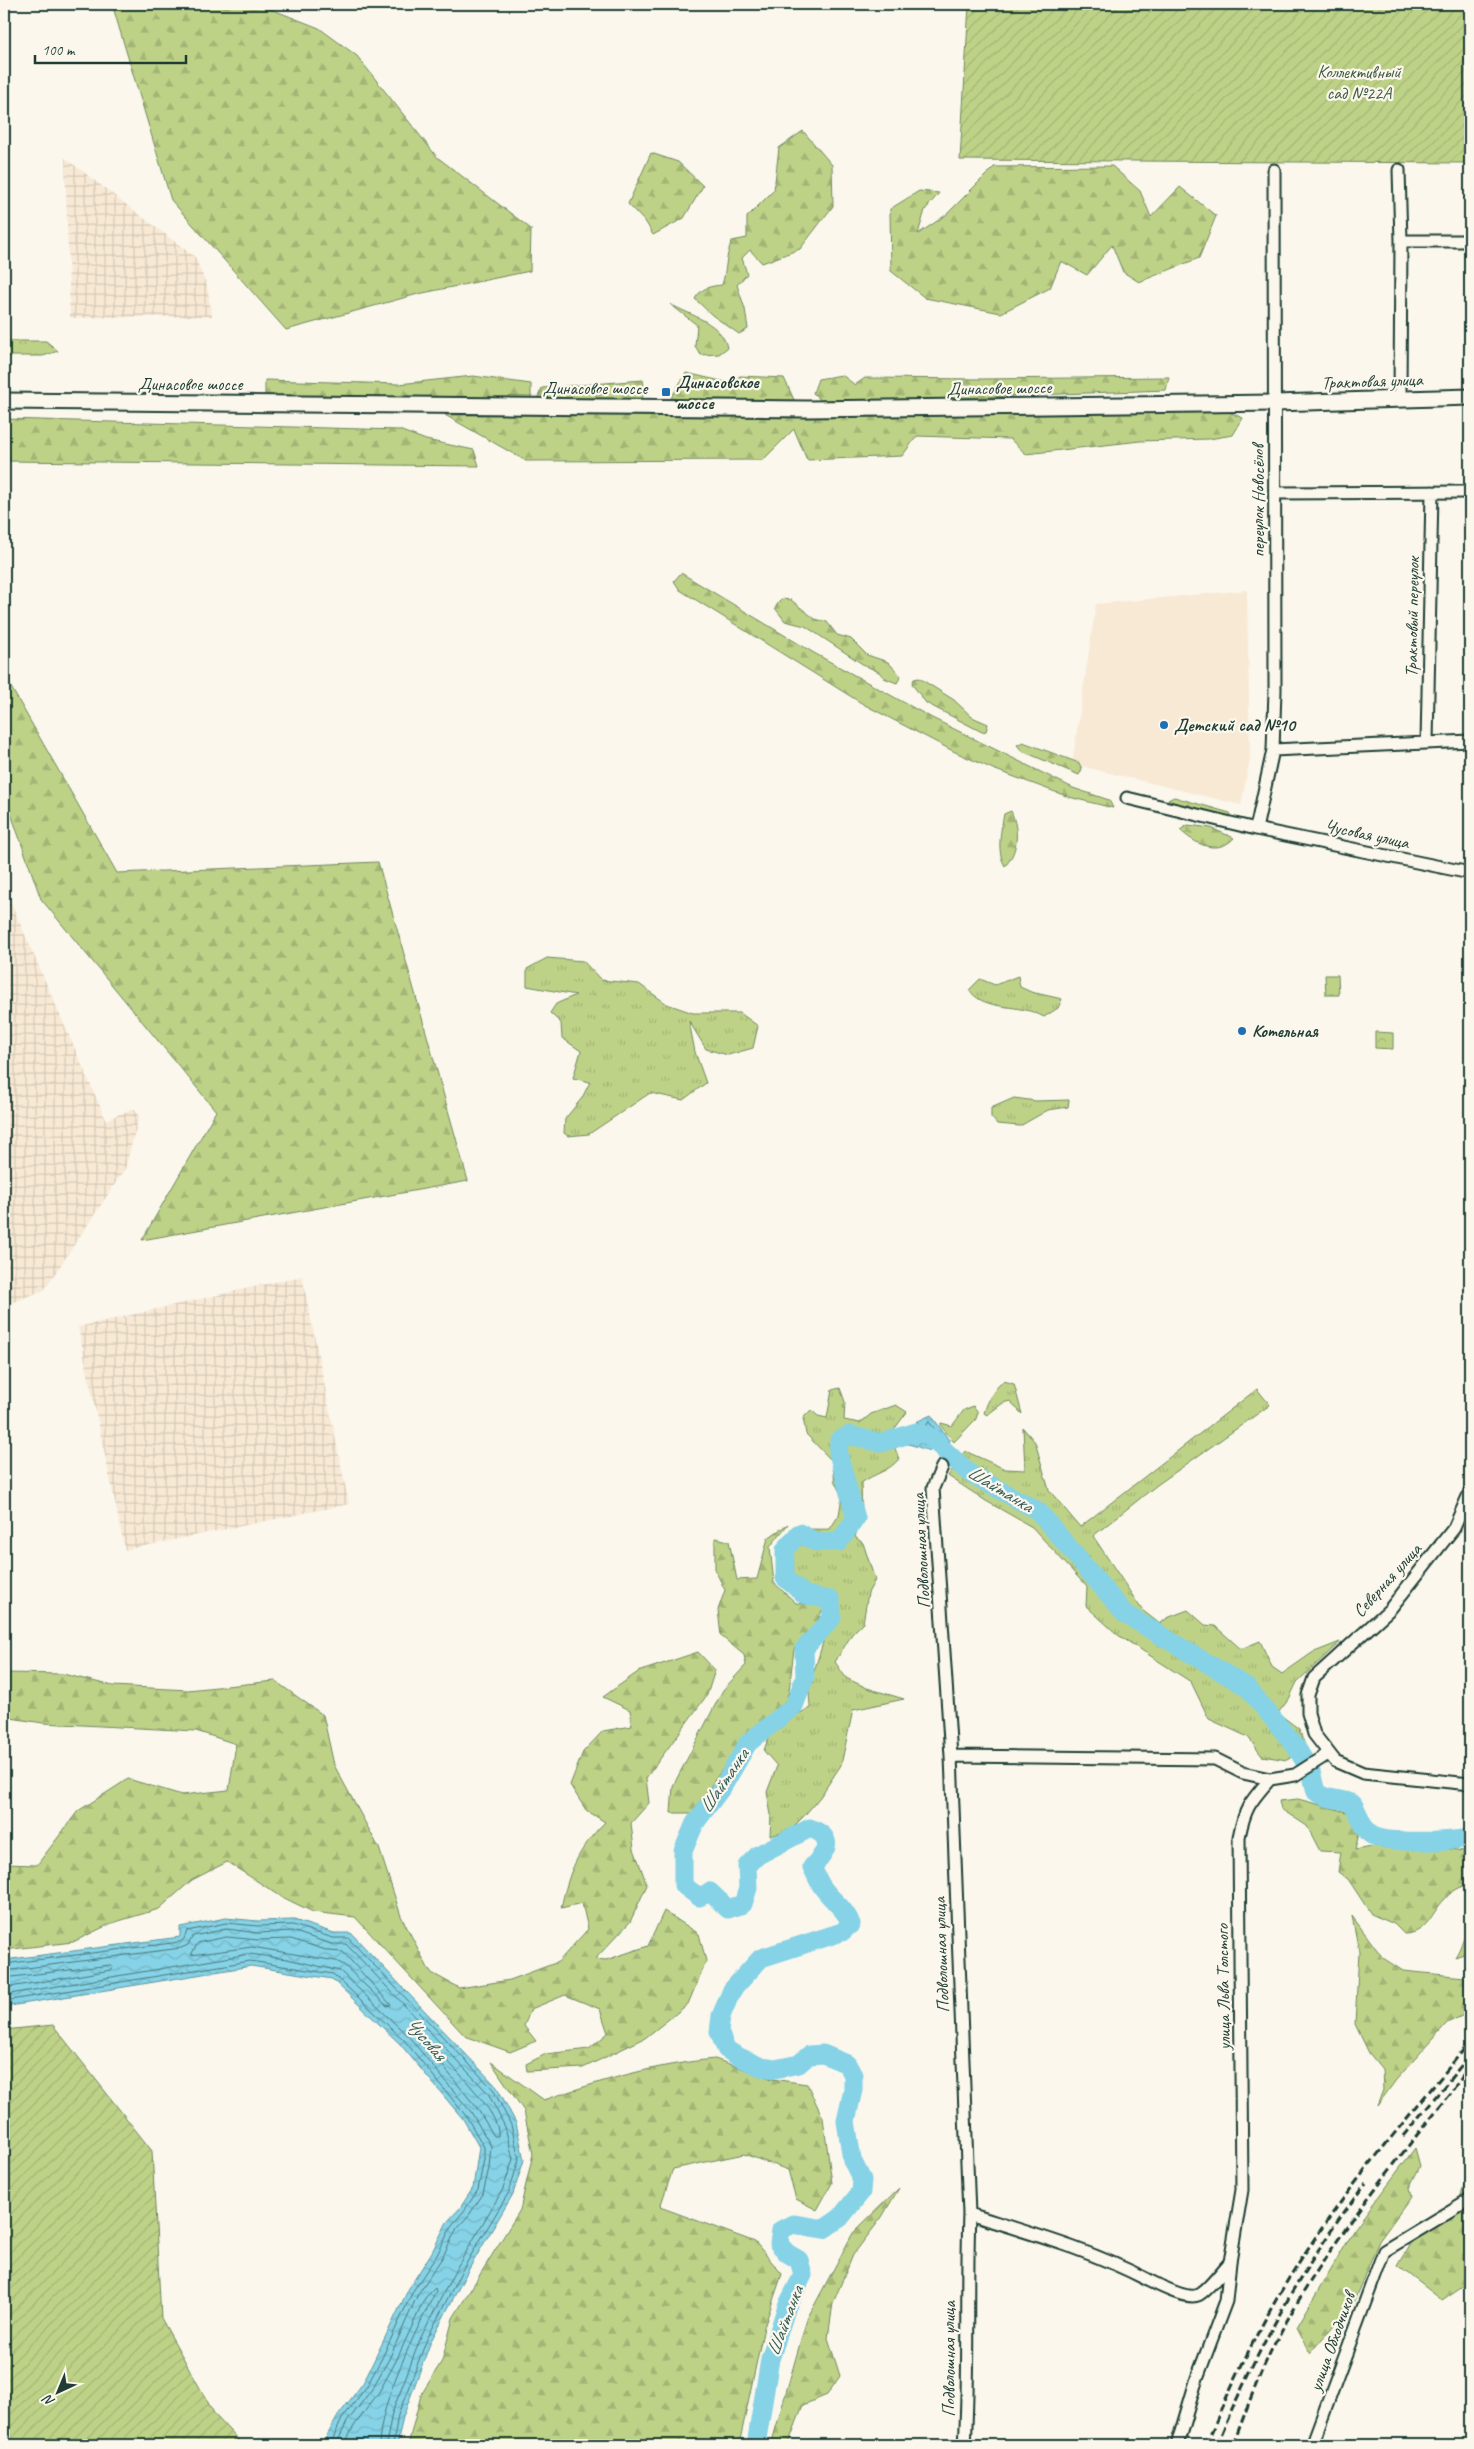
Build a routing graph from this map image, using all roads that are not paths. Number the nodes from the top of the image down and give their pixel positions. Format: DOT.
graph roads {
  1 [pos="1274,170"];
  2 [pos="1400,170"];
  3 [pos="1470,241"];
  4 [pos="1401,242"];
  5 [pos="1400,398"];
  6 [pos="1470,398"];
  7 [pos="4,401"];
  8 [pos="1275,403"];
  9 [pos="1432,492"];
  10 [pos="1470,492"];
  11 [pos="1276,493"];
  12 [pos="1470,741"];
  13 [pos="1427,743"];
  14 [pos="1273,750"];
  15 [pos="1127,798"];
  16 [pos="1256,829"];
  17 [pos="1470,873"];
  18 [pos="942,1466"];
  19 [pos="1470,1492"];
  20 [pos="1328,1754"];
  21 [pos="951,1756"];
  22 [pos="1270,1779"];
  23 [pos="1470,1783"];
  24 [pos="1470,2199"];
  25 [pos="969,2214"];
  26 [pos="1230,2262"];
  27 [pos="965,2445"];
  28 [pos="1177,2445"];
  29 [pos="1312,2445"];
  1 -- 8 [label="street, переулок Новосёлов"];
  2 -- 4 [label="street"];
  3 -- 4 [label="street"];
  4 -- 5 [label="street"];
  5 -- 6 [label="street, Трактовая улица"];
  5 -- 8 [label="street, Трактовая улица"];
  7 -- 8 [label="street, Динасовое шоссе"];
  8 -- 11 [label="street, переулок Новосёлов"];
  9 -- 10 [label="street"];
  9 -- 11 [label="street"];
  9 -- 13 [label="street, Трактовый переулок"];
  11 -- 14 [label="street, переулок Новосёлов"];
  12 -- 13 [label="street"];
  13 -- 14 [label="street"];
  14 -- 16 [label="street, переулок Новосёлов"];
  15 -- 16 [label="street, Чусовая улица"];
  16 -- 17 [label="street, Чусовая улица"];
  18 -- 21 [label="street, Подволошная улица"];
  19 -- 20 [label="street, Северная улица"];
  20 -- 22 [label="street"];
  20 -- 23 [label="street"];
  21 -- 22 [label="street"];
  21 -- 25 [label="street, Подволошная улица"];
  22 -- 26 [label="street, улица Льва Толстого"];
  24 -- 29 [label="street, улица Обходчиков"];
  25 -- 26 [label="street"];
  25 -- 27 [label="street, Подволошная улица"];
  26 -- 28 [label="street, улица Льва Толстого"];
}
